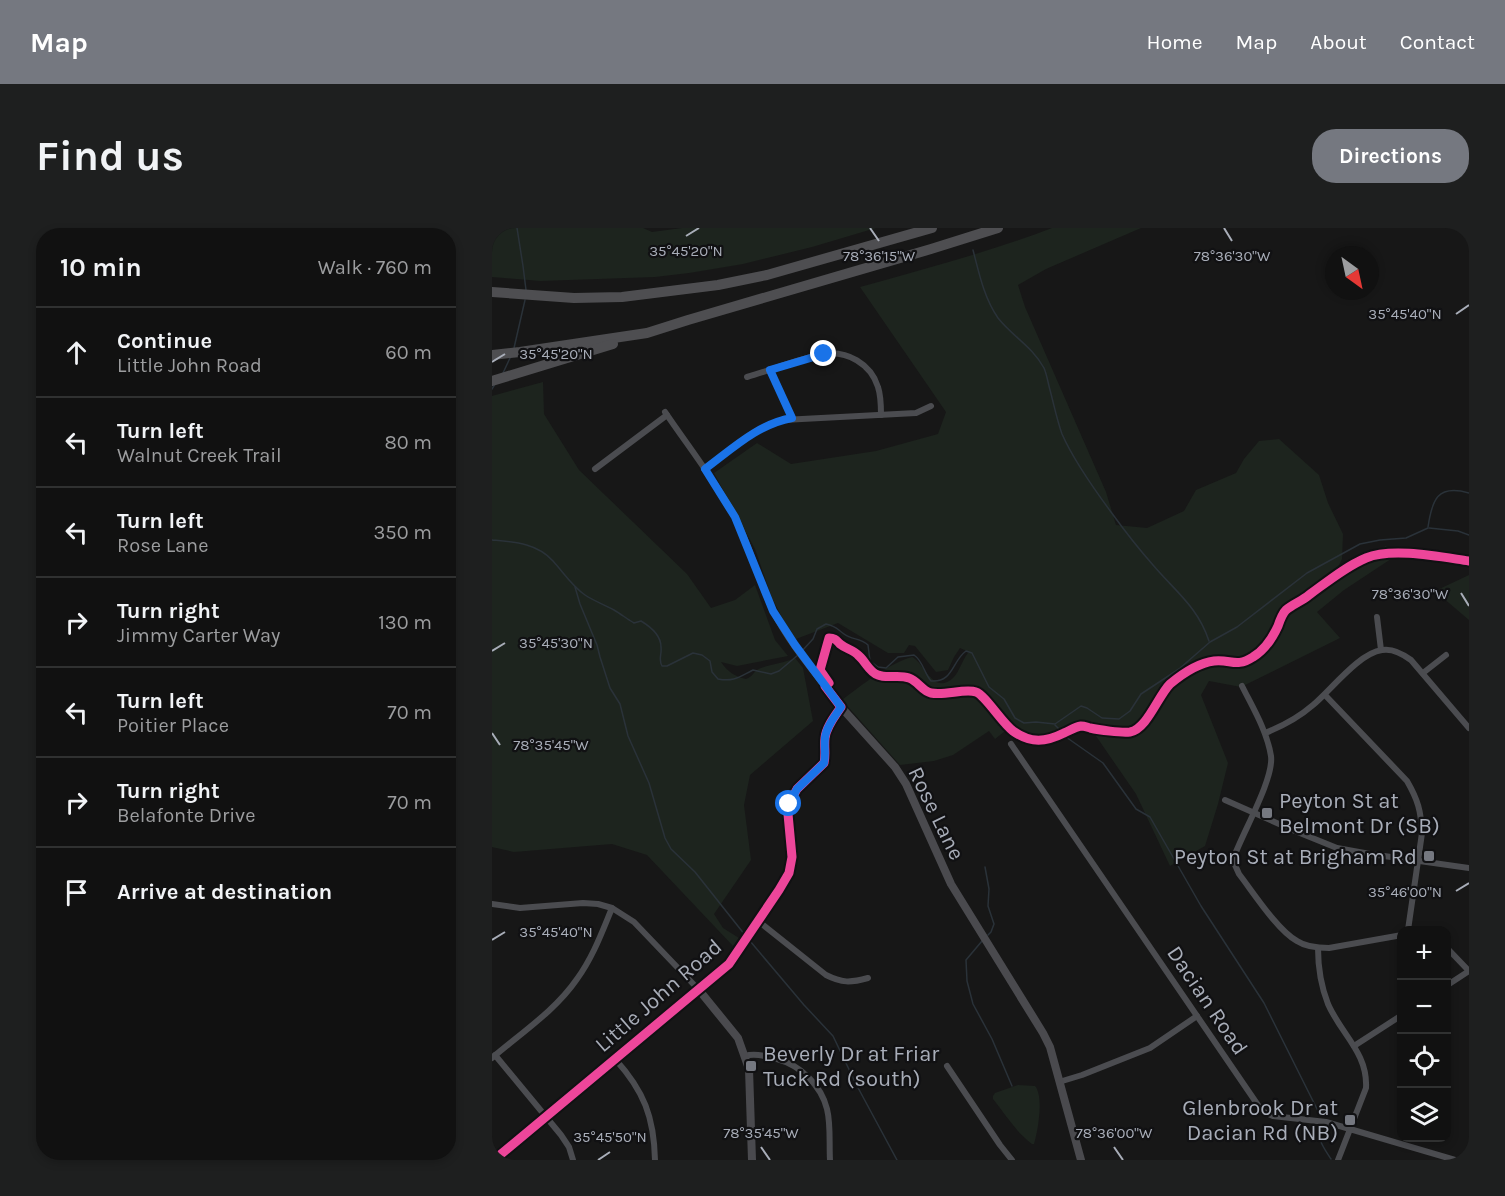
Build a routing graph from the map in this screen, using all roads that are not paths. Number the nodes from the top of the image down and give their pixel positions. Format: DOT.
graph roads {
  1 [pos="932,228"];
  2 [pos="998,228"];
  3 [pos="492,292"];
  4 [pos="492,298"];
  5 [pos="574,298"];
  6 [pos="647,333"];
  7 [pos="492,355"];
  8 [pos="770,370"];
  9 [pos="747,377"];
  10 [pos="492,381"];
  11 [pos="932,406"];
  12 [pos="881,415"];
  13 [pos="792,418"];
  14 [pos="595,469"];
  15 [pos="705,469"];
  16 [pos="1377,618"];
  17 [pos="1381,650"];
  18 [pos="1446,655"];
  19 [pos="1423,673"];
  20 [pos="1242,686"];
  21 [pos="1325,695"];
  22 [pos="841,707"];
  23 [pos="1469,728"];
  24 [pos="1264,733"];
  25 [pos="1011,744"];
  26 [pos="822,766"];
  27 [pos="1225,800"];
  28 [pos="1253,812"];
  29 [pos="1417,860"];
  30 [pos="1469,868"];
  31 [pos="492,903"];
  32 [pos="612,908"];
  33 [pos="758,921"];
  34 [pos="1409,926"];
  35 [pos="1397,936"];
  36 [pos="1318,948"];
  37 [pos="1451,952"];
  38 [pos="1469,971"];
  39 [pos="868,978"];
  40 [pos="1451,983"];
  41 [pos="699,990"];
  42 [pos="1197,1016"];
  43 [pos="1397,1018"];
  44 [pos="1354,1046"];
  45 [pos="745,1056"];
  46 [pos="494,1057"];
  47 [pos="615,1059"];
  48 [pos="947,1066"];
  49 [pos="1059,1082"];
  50 [pos="546,1116"];
  51 [pos="1351,1129"];
  52 [pos="494,1160"];
  53 [pos="573,1160"];
  54 [pos="655,1160"];
  55 [pos="752,1160"];
  56 [pos="830,1160"];
  57 [pos="1012,1160"];
  58 [pos="1081,1160"];
  59 [pos="1338,1160"];
  60 [pos="1455,1160"];
  1 -- 5 [label="highway"];
  2 -- 6 [label="highway"];
  3 -- 5 [label="highway"];
  4 -- 5 [label="highway"];
  6 -- 7 [label="highway"];
  6 -- 10 [label="highway"];
  8 -- 9 [label="street"];
  8 -- 12 [label="street"];
  8 -- 13 [label="street"];
  11 -- 12 [label="street"];
  12 -- 13 [label="street"];
  13 -- 15 [label="street"];
  14 -- 15 [label="street, Rose Lane"];
  15 -- 22 [label="street, Rose Lane"];
  16 -- 17 [label="street"];
  17 -- 19 [label="street"];
  17 -- 21 [label="street"];
  18 -- 19 [label="street"];
  19 -- 23 [label="street"];
  20 -- 24 [label="street"];
  21 -- 24 [label="street"];
  21 -- 29 [label="street"];
  22 -- 49 [label="street, Rose Lane"];
  24 -- 28 [label="street"];
  25 -- 42 [label="street, Dacian Road"];
  26 -- 33 [label="street, Little John Road"];
  27 -- 28 [label="street"];
  28 -- 29 [label="street"];
  28 -- 36 [label="street"];
  29 -- 30 [label="street"];
  29 -- 34 [label="street"];
  31 -- 32 [label="street"];
  32 -- 41 [label="street"];
  32 -- 46 [label="street"];
  33 -- 39 [label="street"];
  33 -- 41 [label="street, Little John Road"];
  35 -- 36 [label="street"];
  36 -- 44 [label="street"];
  37 -- 38 [label="street"];
  38 -- 40 [label="street"];
  41 -- 45 [label="street"];
  41 -- 47 [label="street, Little John Road"];
  42 -- 49 [label="street"];
  42 -- 51 [label="street, Dacian Road"];
  43 -- 44 [label="street"];
  44 -- 51 [label="street"];
  45 -- 55 [label="street"];
  45 -- 56 [label="street"];
  46 -- 50 [label="street"];
  47 -- 50 [label="street, Little John Road"];
  47 -- 54 [label="street"];
  48 -- 57 [label="street"];
  49 -- 58 [label="street, Rose Lane"];
  50 -- 52 [label="street, Little John Road"];
  50 -- 53 [label="street"];
  51 -- 59 [label="street"];
  51 -- 60 [label="street, Dacian Road"];
}
